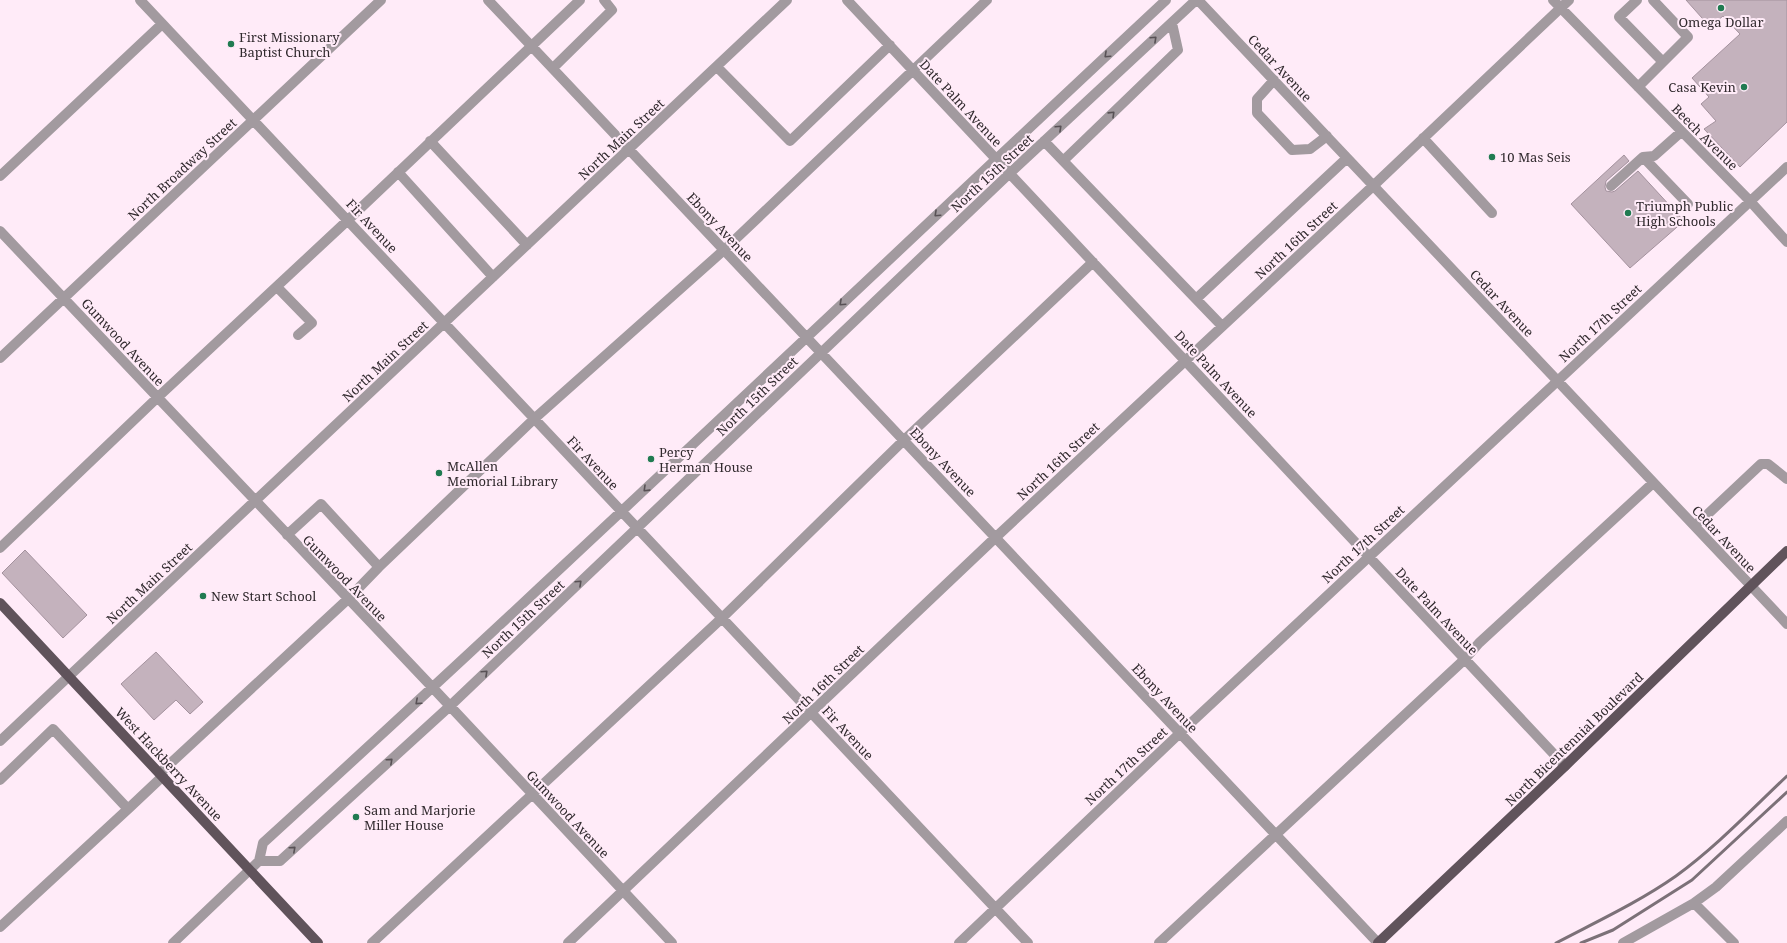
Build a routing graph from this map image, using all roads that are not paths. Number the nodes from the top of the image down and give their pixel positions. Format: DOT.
graph roads {
  1 [pos="140,0"];
  2 [pos="381,0"];
  3 [pos="488,0"];
  4 [pos="580,0"];
  5 [pos="604,0"];
  6 [pos="788,0"];
  7 [pos="847,0"];
  8 [pos="987,0"];
  9 [pos="1166,0"];
  10 [pos="1197,0"];
  11 [pos="1569,0"];
  12 [pos="1637,0"];
  13 [pos="1653,0"];
  14 [pos="1557,4"];
  15 [pos="1172,23"];
  16 [pos="162,24"];
  17 [pos="890,45"];
  18 [pos="531,46"];
  19 [pos="1663,62"];
  20 [pos="717,67"];
  21 [pos="553,68"];
  22 [pos="913,70"];
  23 [pos="1274,80"];
  24 [pos="1638,87"];
  25 [pos="253,120"];
  26 [pos="1681,132"];
  27 [pos="1327,136"];
  28 [pos="1423,138"];
  29 [pos="430,141"];
  30 [pos="1044,141"];
  31 [pos="629,149"];
  32 [pos="1643,157"];
  33 [pos="1347,158"];
  34 [pos="996,159"];
  35 [pos="1064,160"];
  36 [pos="1787,167"];
  37 [pos="398,172"];
  38 [pos="1010,173"];
  39 [pos="0,176"];
  40 [pos="1374,186"];
  41 [pos="1611,186"];
  42 [pos="1750,200"];
  43 [pos="1688,204"];
  44 [pos="1492,212"];
  45 [pos="348,220"];
  46 [pos="0,231"];
  47 [pos="1787,242"];
  48 [pos="527,245"];
  49 [pos="724,250"];
  50 [pos="1093,262"];
  51 [pos="493,277"];
  52 [pos="277,287"];
  53 [pos="64,299"];
  54 [pos="1196,299"];
  55 [pos="444,323"];
  56 [pos="1222,326"];
  57 [pos="298,336"];
  58 [pos="807,336"];
  59 [pos="822,352"];
  60 [pos="0,358"];
  61 [pos="1185,360"];
  62 [pos="1558,381"];
  63 [pos="157,398"];
  64 [pos="534,419"];
  65 [pos="904,440"];
  66 [pos="1787,479"];
  67 [pos="1653,482"];
  68 [pos="255,501"];
  69 [pos="622,512"];
  70 [pos="1695,526"];
  71 [pos="638,528"];
  72 [pos="287,536"];
  73 [pos="995,538"];
  74 [pos="0,548"];
  75 [pos="1787,552"];
  76 [pos="1369,556"];
  77 [pos="379,567"];
  78 [pos="1751,586"];
  79 [pos="348,599"];
  80 [pos="0,603"];
  81 [pos="722,618"];
  82 [pos="1787,624"];
  83 [pos="1465,659"];
  84 [pos="68,676"];
  85 [pos="433,688"];
  86 [pos="450,706"];
  87 [pos="812,713"];
  88 [pos="1180,733"];
  89 [pos="0,741"];
  90 [pos="1565,766"];
  91 [pos="161,775"];
  92 [pos="0,780"];
  93 [pos="532,794"];
  94 [pos="128,809"];
  95 [pos="1787,821"];
  96 [pos="1276,835"];
  97 [pos="259,861"];
  98 [pos="249,870"];
  99 [pos="623,891"];
  100 [pos="1694,903"];
  101 [pos="995,907"];
  102 [pos="0,926"];
  103 [pos="173,943"];
  104 [pos="318,943"];
  105 [pos="372,943"];
  106 [pos="568,943"];
  107 [pos="672,943"];
  108 [pos="958,943"];
  109 [pos="1028,943"];
  110 [pos="1159,943"];
  111 [pos="1378,943"];
  112 [pos="1623,943"];
  113 [pos="1734,943"];
  1 -- 16 [label="street, Fir Avenue"];
  2 -- 25 [label="street, North Broadway Street"];
  3 -- 18 [label="street, Ebony Avenue"];
  4 -- 18 [label="street"];
  5 -- 21 [label="street"];
  6 -- 20 [label="street, North Main Street"];
  7 -- 17 [label="street, Date Palm Avenue"];
  8 -- 22 [label="street"];
  9 -- 34 [label="street, North 15th Street, one-way"];
  10 -- 15 [label="street, North 15th Street"];
  10 -- 23 [label="street, Cedar Avenue"];
  11 -- 14 [label="street, North 16th Street"];
  12 -- 19 [label="street"];
  13 -- 19 [label="street"];
  14 -- 24 [label="street, Beech Avenue"];
  14 -- 28 [label="street, North 16th Street"];
  30 -- 15 [label="street, North 15th Street, one-way"];
  35 -- 15 [label="street, one-way"];
  16 -- 25 [label="street, Fir Avenue"];
  16 -- 39 [label="street"];
  17 -- 20 [label="street"];
  17 -- 22 [label="street, Date Palm Avenue"];
  18 -- 21 [label="street, Ebony Avenue"];
  18 -- 29 [label="street"];
  19 -- 24 [label="street"];
  20 -- 31 [label="street, North Main Street"];
  21 -- 31 [label="street, Ebony Avenue"];
  22 -- 34 [label="street, Date Palm Avenue"];
  22 -- 49 [label="street"];
  23 -- 27 [label="street, Cedar Avenue"];
  23 -- 27 [label="street"];
  24 -- 26 [label="street, Beech Avenue"];
  25 -- 45 [label="street, Fir Avenue"];
  25 -- 53 [label="street, North Broadway Street"];
  26 -- 32 [label="street"];
  26 -- 42 [label="street, Beech Avenue"];
  27 -- 33 [label="street, Cedar Avenue"];
  28 -- 40 [label="street, North 16th Street"];
  28 -- 44 [label="street"];
  29 -- 37 [label="street"];
  29 -- 48 [label="street"];
  30 -- 35 [label="street"];
  30 -- 38 [label="street, North 15th Street"];
  31 -- 48 [label="street, North Main Street"];
  31 -- 49 [label="street, Ebony Avenue"];
  32 -- 41 [label="street"];
  32 -- 43 [label="street"];
  33 -- 40 [label="street, Cedar Avenue"];
  33 -- 54 [label="street"];
  34 -- 38 [label="street, Date Palm Avenue"];
  34 -- 58 [label="street, North 15th Street, one-way"];
  35 -- 54 [label="street"];
  36 -- 42 [label="street, North 17th Street"];
  37 -- 45 [label="street"];
  37 -- 51 [label="street"];
  38 -- 50 [label="street, Date Palm Avenue"];
  38 -- 59 [label="street, North 15th Street"];
  40 -- 56 [label="street, North 16th Street"];
  40 -- 62 [label="street, Cedar Avenue"];
  42 -- 47 [label="street, Beech Avenue"];
  42 -- 62 [label="street, North 17th Street"];
  45 -- 52 [label="street"];
  45 -- 55 [label="street, Fir Avenue"];
  46 -- 53 [label="street, Gumwood Avenue"];
  48 -- 51 [label="street, North Main Street"];
  49 -- 58 [label="street, Ebony Avenue"];
  49 -- 64 [label="street"];
  50 -- 61 [label="street, Date Palm Avenue"];
  50 -- 65 [label="street"];
  51 -- 55 [label="street, North Main Street"];
  52 -- 57 [label="street"];
  52 -- 63 [label="street"];
  53 -- 60 [label="street, North Broadway Street"];
  53 -- 63 [label="street, Gumwood Avenue"];
  54 -- 56 [label="street"];
  55 -- 64 [label="street, Fir Avenue"];
  55 -- 68 [label="street, North Main Street"];
  56 -- 61 [label="street, North 16th Street"];
  58 -- 59 [label="street, Ebony Avenue"];
  58 -- 69 [label="street, North 15th Street, one-way"];
  59 -- 65 [label="street, Ebony Avenue"];
  59 -- 71 [label="street, North 15th Street"];
  61 -- 73 [label="street, North 16th Street"];
  61 -- 76 [label="street, Date Palm Avenue"];
  62 -- 67 [label="street, Cedar Avenue"];
  62 -- 76 [label="street, North 17th Street"];
  63 -- 68 [label="street, Gumwood Avenue"];
  63 -- 74 [label="street"];
  64 -- 69 [label="street, Fir Avenue"];
  64 -- 77 [label="street"];
  65 -- 73 [label="street, Ebony Avenue"];
  65 -- 81 [label="street"];
  66 -- 70 [label="street"];
  67 -- 70 [label="street, Cedar Avenue"];
  67 -- 83 [label="street"];
  68 -- 72 [label="street, Gumwood Avenue"];
  68 -- 84 [label="street, North Main Street"];
  69 -- 71 [label="street, Fir Avenue"];
  69 -- 85 [label="street, North 15th Street"];
  70 -- 78 [label="street, Cedar Avenue"];
  71 -- 81 [label="street, Fir Avenue"];
  86 -- 71 [label="street, North 15th Street, one-way"];
  72 -- 77 [label="street"];
  72 -- 79 [label="street, Gumwood Avenue"];
  73 -- 87 [label="street, North 16th Street"];
  73 -- 88 [label="street, Ebony Avenue"];
  75 -- 78 [label="main road, North Bicentennial Boulevard"];
  76 -- 83 [label="street, Date Palm Avenue"];
  76 -- 88 [label="street, North 17th Street"];
  77 -- 79 [label="street"];
  78 -- 82 [label="street, Cedar Avenue"];
  78 -- 90 [label="main road, North Bicentennial Boulevard"];
  79 -- 85 [label="street, Gumwood Avenue"];
  79 -- 91 [label="street"];
  80 -- 84 [label="main road, West Hackberry Avenue"];
  81 -- 87 [label="street, Fir Avenue"];
  81 -- 93 [label="street"];
  83 -- 90 [label="street, Date Palm Avenue"];
  83 -- 96 [label="street"];
  84 -- 89 [label="street, North Main Street"];
  84 -- 91 [label="main road, West Hackberry Avenue"];
  85 -- 86 [label="street, Gumwood Avenue"];
  85 -- 97 [label="street, North 15th Street, one-way"];
  86 -- 93 [label="street, Gumwood Avenue"];
  97 -- 86 [label="street, North 15th Street, one-way"];
  87 -- 99 [label="street, North 16th Street"];
  87 -- 101 [label="street, Fir Avenue"];
  88 -- 96 [label="street, Ebony Avenue"];
  88 -- 101 [label="street, North 17th Street"];
  90 -- 111 [label="main road, North Bicentennial Boulevard"];
  91 -- 94 [label="street"];
  91 -- 98 [label="main road, West Hackberry Avenue"];
  92 -- 94 [label="street"];
  93 -- 99 [label="street, Gumwood Avenue"];
  93 -- 105 [label="street"];
  94 -- 102 [label="street"];
  95 -- 100 [label="street"];
  96 -- 110 [label="street"];
  96 -- 111 [label="street, Ebony Avenue"];
  97 -- 98 [label="street"];
  98 -- 103 [label="street"];
  98 -- 104 [label="main road, West Hackberry Avenue"];
  99 -- 106 [label="street, North 16th Street"];
  99 -- 107 [label="street, Gumwood Avenue"];
  100 -- 112 [label="street"];
  100 -- 113 [label="street"];
  101 -- 108 [label="street, North 17th Street"];
  101 -- 109 [label="street, Fir Avenue"];
}
